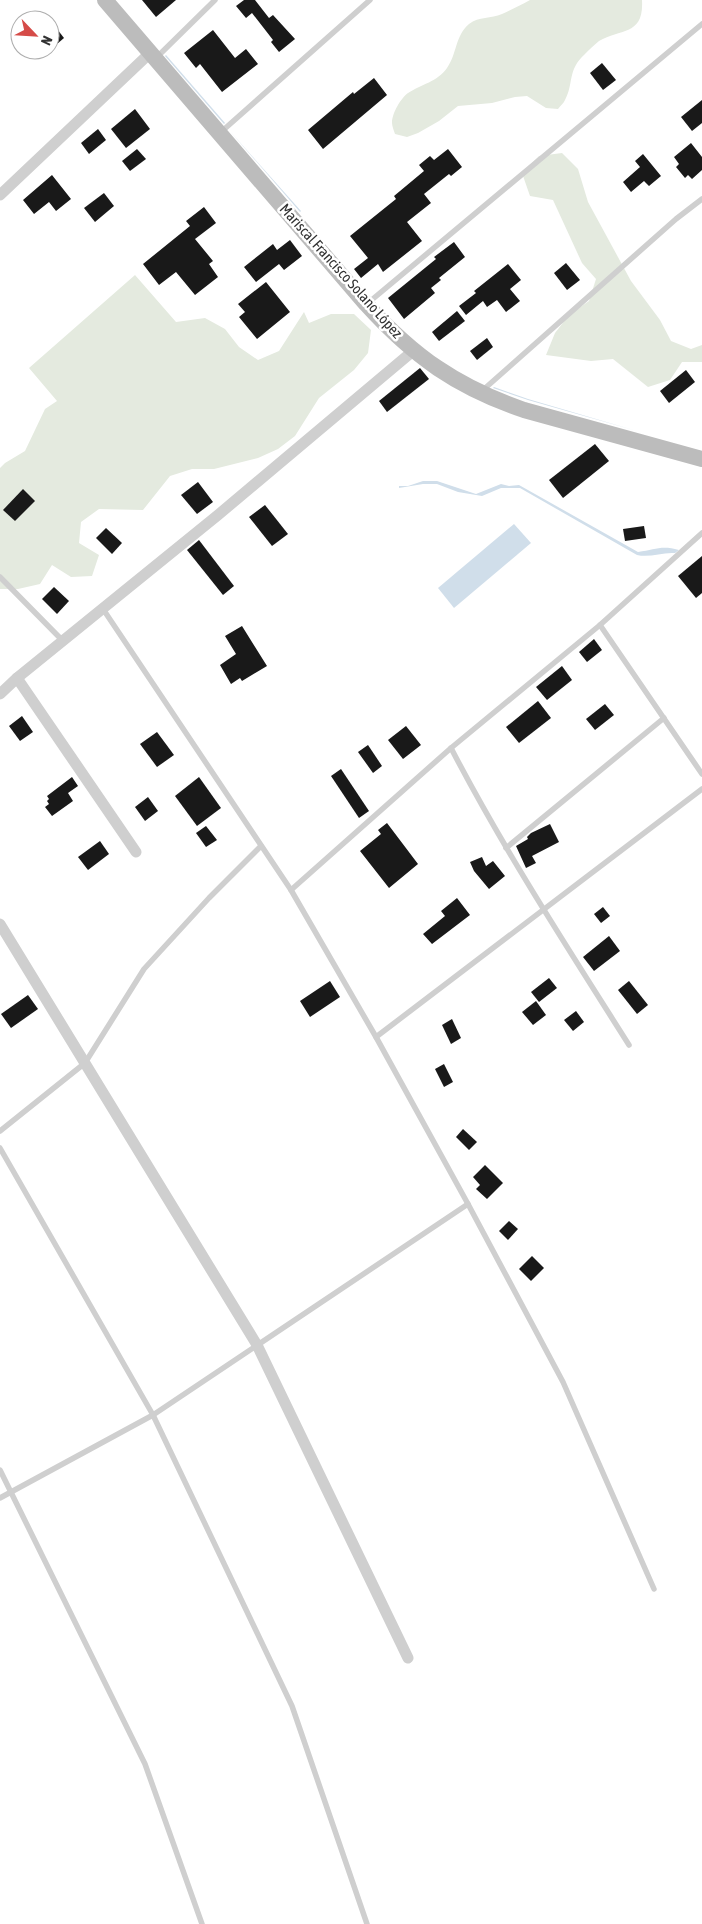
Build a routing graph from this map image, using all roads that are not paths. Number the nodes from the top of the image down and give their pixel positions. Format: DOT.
graph roads {
  1 [pos="105,0"];
  2 [pos="215,0"];
  3 [pos="370,0"];
  4 [pos="702,24"];
  5 [pos="153,55"];
  6 [pos="220,133"];
  7 [pos="0,195"];
  8 [pos="702,199"];
  9 [pos="366,304"];
  10 [pos="413,350"];
  11 [pos="480,393"];
  12 [pos="702,459"];
  13 [pos="702,533"];
  14 [pos="0,577"];
  15 [pos="103,609"];
  16 [pos="600,625"];
  17 [pos="63,641"];
  18 [pos="17,678"];
  19 [pos="0,694"];
  20 [pos="664,718"];
  21 [pos="451,748"];
  22 [pos="702,774"];
  23 [pos="702,789"];
  24 [pos="261,846"];
  25 [pos="506,848"];
  26 [pos="136,852"];
  27 [pos="291,890"];
  28 [pos="543,911"];
  29 [pos="0,924"];
  30 [pos="376,1037"];
  31 [pos="629,1045"];
  32 [pos="85,1063"];
  33 [pos="0,1131"];
  34 [pos="0,1148"];
  35 [pos="468,1204"];
  36 [pos="257,1345"];
  37 [pos="153,1415"];
  38 [pos="0,1470"];
  39 [pos="11,1492"];
  40 [pos="0,1498"];
  41 [pos="654,1589"];
  42 [pos="408,1658"];
  43 [pos="202,1924"];
  44 [pos="367,1924"];
  1 -- 5 [label="main road, Mariscal Francisco Solano López"];
  2 -- 5 [label="lane"];
  3 -- 6 [label="lane"];
  4 -- 9 [label="lane"];
  5 -- 6 [label="main road, Mariscal Francisco Solano López"];
  5 -- 7 [label="street"];
  6 -- 9 [label="main road, Mariscal Francisco Solano López"];
  8 -- 11 [label="lane"];
  9 -- 10 [label="main road, Mariscal Francisco Solano López"];
  10 -- 11 [label="main road, Mariscal Francisco Solano López"];
  10 -- 15 [label="street"];
  11 -- 12 [label="main road, Mariscal Francisco Solano López"];
  13 -- 16 [label="lane"];
  14 -- 17 [label="lane"];
  15 -- 17 [label="street"];
  15 -- 24 [label="lane"];
  16 -- 20 [label="lane"];
  16 -- 21 [label="lane"];
  17 -- 18 [label="street"];
  18 -- 19 [label="street"];
  18 -- 26 [label="street"];
  20 -- 22 [label="lane"];
  20 -- 25 [label="lane"];
  21 -- 25 [label="lane"];
  21 -- 27 [label="lane"];
  23 -- 28 [label="lane"];
  24 -- 27 [label="lane"];
  24 -- 32 [label="lane"];
  25 -- 28 [label="lane"];
  27 -- 30 [label="lane"];
  28 -- 30 [label="lane"];
  28 -- 31 [label="lane"];
  29 -- 32 [label="street"];
  30 -- 35 [label="lane"];
  32 -- 33 [label="lane"];
  32 -- 36 [label="street"];
  34 -- 37 [label="lane"];
  35 -- 36 [label="lane"];
  35 -- 41 [label="lane"];
  36 -- 37 [label="lane"];
  36 -- 42 [label="street"];
  37 -- 39 [label="lane"];
  37 -- 44 [label="lane"];
  38 -- 39 [label="lane"];
  39 -- 40 [label="lane"];
  39 -- 43 [label="lane"];
}
